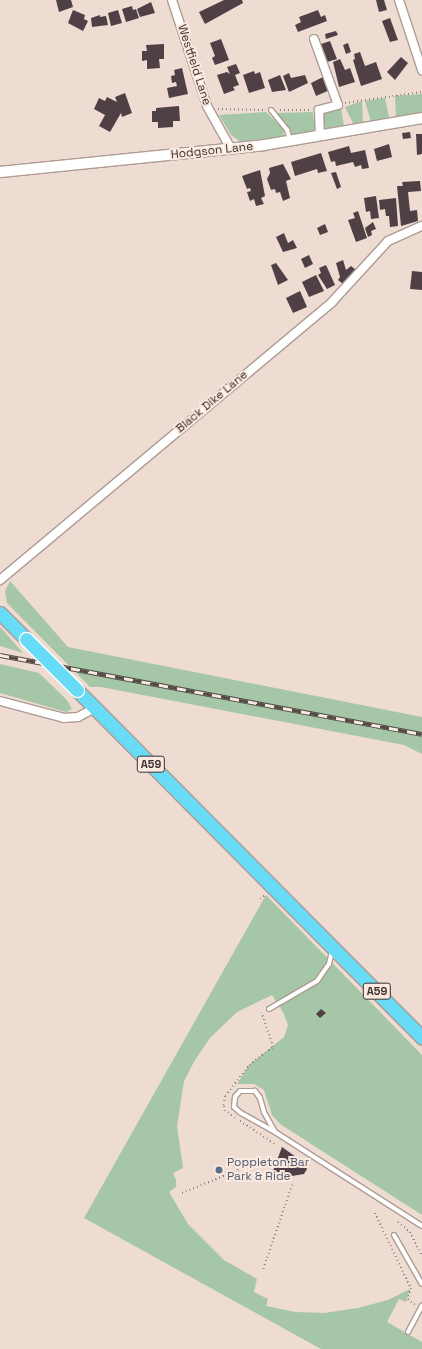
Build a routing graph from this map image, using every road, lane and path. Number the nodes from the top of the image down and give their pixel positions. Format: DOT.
graph roads {
  1 [pos="172,0"];
  2 [pos="399,0"];
  3 [pos="314,39"];
  4 [pos="422,70"];
  5 [pos="422,92"];
  6 [pos="338,105"];
  7 [pos="206,106"];
  8 [pos="271,110"];
  9 [pos="319,110"];
  10 [pos="422,118"];
  11 [pos="320,135"];
  12 [pos="290,140"];
  13 [pos="231,149"];
  14 [pos="0,172"];
  15 [pos="422,226"];
  16 [pos="0,580"];
  17 [pos="0,613"];
  18 [pos="0,701"];
  19 [pos="95,708"];
  20 [pos="333,948"];
  21 [pos="269,1008"];
  22 [pos="422,1038"];
  23 [pos="275,1132"];
  24 [pos="255,1163"];
  25 [pos="292,1185"];
  26 [pos="182,1193"];
  27 [pos="375,1213"];
  28 [pos="398,1222"];
  29 [pos="422,1226"];
  30 [pos="394,1235"];
  31 [pos="422,1256"];
  32 [pos="263,1269"];
  33 [pos="422,1284"];
  34 [pos="421,1307"];
  35 [pos="408,1332"];
  1 -- 7 [label="street, Westfield Lane"];
  2 -- 4 [label="street"];
  3 -- 6 [label="street"];
  5 -- 6 [label="path"];
  6 -- 9 [label="street"];
  7 -- 8 [label="path"];
  7 -- 13 [label="street, Westfield Lane"];
  8 -- 9 [label="path"];
  8 -- 12 [label="lane"];
  9 -- 11 [label="street"];
  10 -- 11 [label="street, Hodgson Lane"];
  11 -- 12 [label="street, Hodgson Lane"];
  12 -- 13 [label="street, Hodgson Lane"];
  13 -- 14 [label="street, Hodgson Lane"];
  15 -- 16 [label="street, Black Dike Lane"];
  17 -- 19 [label="highway, A59, bridge"];
  18 -- 19 [label="street"];
  19 -- 20 [label="highway, A59"];
  20 -- 21 [label="lane"];
  20 -- 22 [label="highway, A59"];
  23 -- 23 [label="lane"];
  23 -- 29 [label="lane"];
  24 -- 26 [label="path"];
  25 -- 32 [label="path"];
  27 -- 34 [label="path"];
  28 -- 31 [label="path"];
  30 -- 33 [label="lane"];
  34 -- 35 [label="lane"];
}
